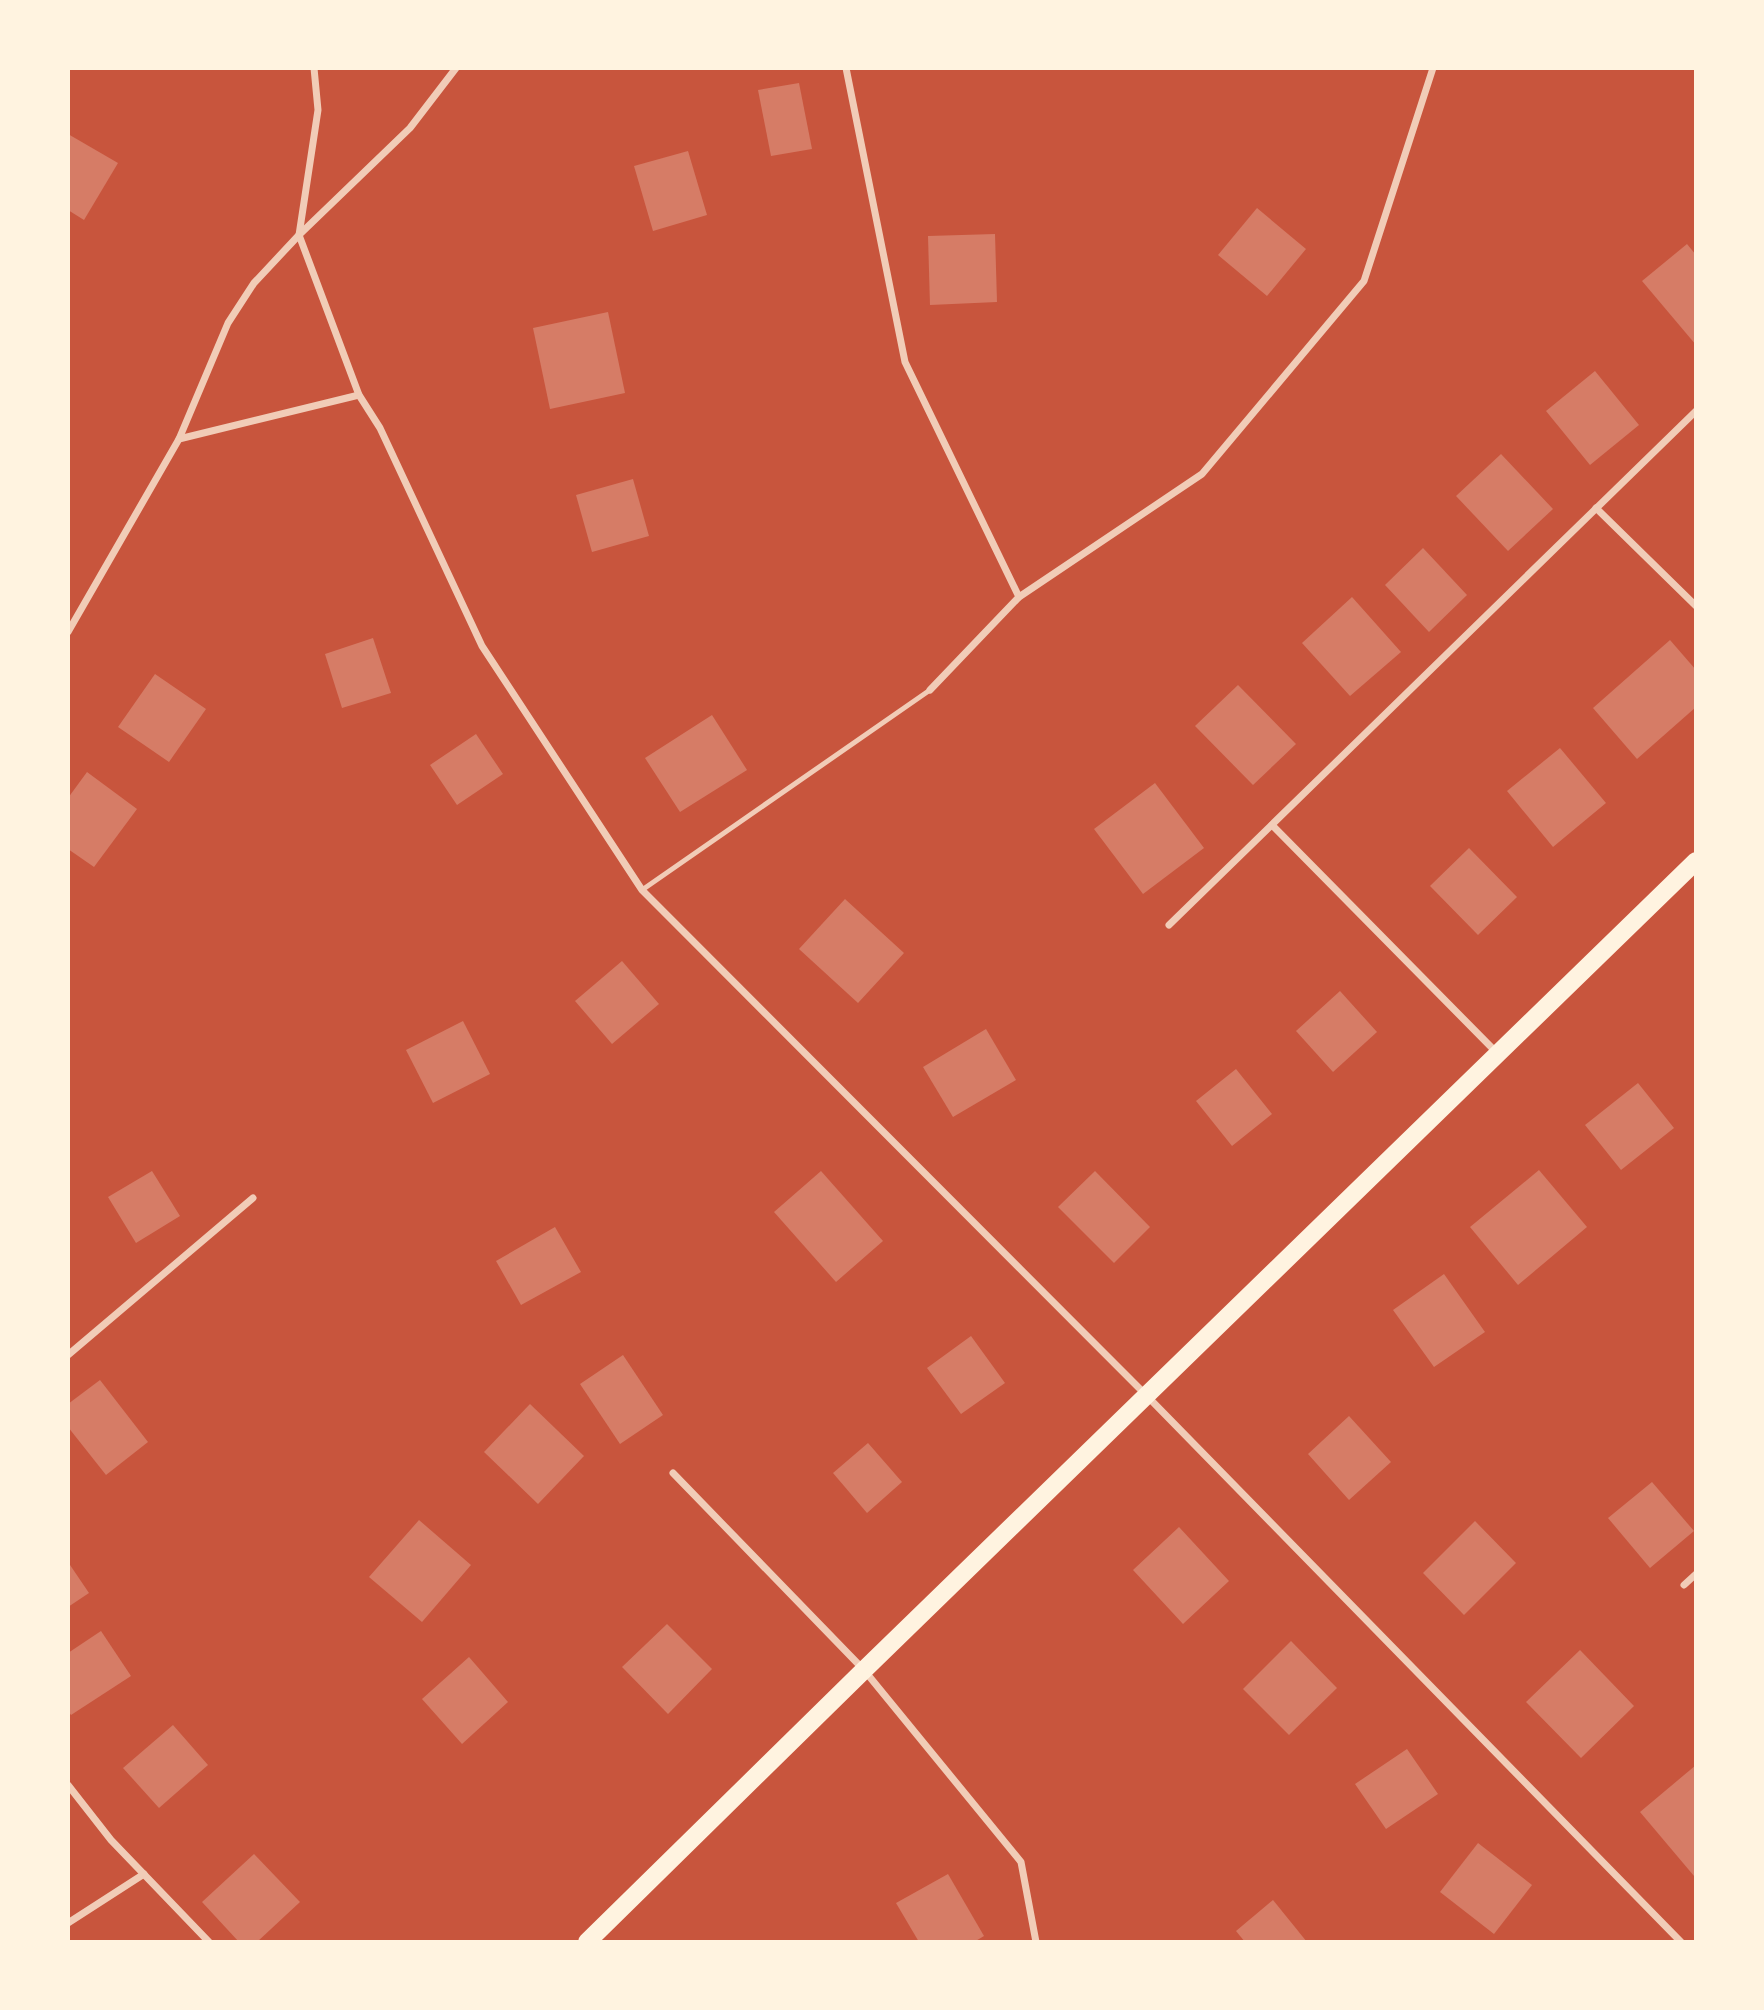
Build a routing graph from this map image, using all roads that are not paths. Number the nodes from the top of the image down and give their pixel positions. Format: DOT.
graph roads {
  1 [pos="314,68"];
  2 [pos="456,68"];
  3 [pos="846,68"];
  4 [pos="1433,68"];
  5 [pos="299,235"];
  6 [pos="359,395"];
  7 [pos="1696,411"];
  8 [pos="180,439"];
  9 [pos="1597,508"];
  10 [pos="1019,597"];
  11 [pos="1696,606"];
  12 [pos="68,632"];
  13 [pos="930,690"];
  14 [pos="1272,825"];
  15 [pos="1696,861"];
  16 [pos="642,890"];
  17 [pos="1169,925"];
  18 [pos="1498,1054"];
  19 [pos="253,1198"];
  20 [pos="68,1355"];
  21 [pos="1147,1396"];
  22 [pos="673,1473"];
  23 [pos="1696,1574"];
  24 [pos="1684,1585"];
  25 [pos="864,1670"];
  26 [pos="68,1785"];
  27 [pos="144,1874"];
  28 [pos="68,1923"];
  29 [pos="209,1942"];
  30 [pos="587,1942"];
  31 [pos="1036,1942"];
  32 [pos="1681,1942"];
  1 -- 5 [label="street"];
  2 -- 5 [label="street"];
  3 -- 10 [label="street"];
  4 -- 10 [label="street"];
  5 -- 6 [label="street"];
  5 -- 8 [label="street"];
  6 -- 8 [label="street"];
  6 -- 16 [label="street"];
  7 -- 9 [label="street"];
  8 -- 12 [label="street"];
  9 -- 11 [label="street"];
  9 -- 14 [label="street"];
  10 -- 13 [label="street"];
  13 -- 16 [label="lane"];
  14 -- 17 [label="street"];
  14 -- 18 [label="street"];
  15 -- 18 [label="main road"];
  16 -- 21 [label="street"];
  18 -- 21 [label="main road"];
  19 -- 20 [label="street"];
  21 -- 25 [label="main road"];
  21 -- 32 [label="street"];
  22 -- 25 [label="street"];
  23 -- 24 [label="street"];
  25 -- 30 [label="main road"];
  25 -- 31 [label="street"];
  26 -- 27 [label="street"];
  27 -- 28 [label="street"];
  27 -- 29 [label="street"];
}
